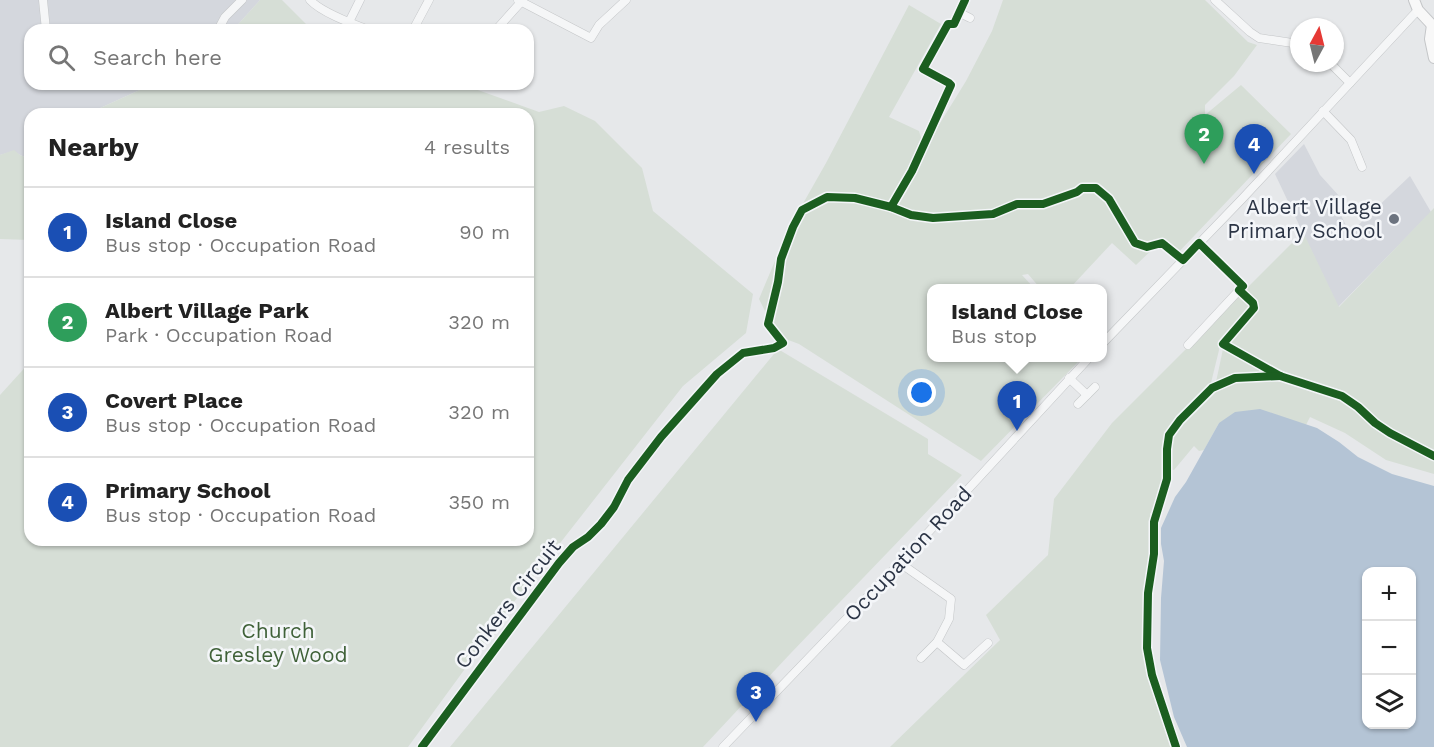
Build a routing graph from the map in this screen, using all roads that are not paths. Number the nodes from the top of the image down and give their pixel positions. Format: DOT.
graph roads {
  1 [pos="43,0"];
  2 [pos="242,0"];
  3 [pos="310,0"];
  4 [pos="360,0"];
  5 [pos="429,0"];
  6 [pos="626,0"];
  7 [pos="965,0"];
  8 [pos="1215,0"];
  9 [pos="520,1"];
  10 [pos="533,3"];
  11 [pos="1416,5"];
  12 [pos="960,13"];
  13 [pos="969,18"];
  14 [pos="348,22"];
  15 [pos="45,24"];
  16 [pos="221,24"];
  17 [pos="353,24"];
  18 [pos="415,24"];
  19 [pos="501,24"];
  20 [pos="954,24"];
  21 [pos="1433,25"];
  22 [pos="1290,43"];
  23 [pos="1434,58"];
  24 [pos="1339,72"];
  25 [pos="1350,83"];
  26 [pos="1323,111"];
  27 [pos="1362,167"];
  28 [pos="1199,243"];
  29 [pos="1251,279"];
  30 [pos="1244,286"];
  31 [pos="1107,339"];
  32 [pos="1188,345"];
  33 [pos="1084,362"];
  34 [pos="1069,378"];
  35 [pos="1095,387"];
  36 [pos="1086,395"];
  37 [pos="1078,404"];
  38 [pos="900,563"];
  39 [pos="938,642"];
  40 [pos="988,643"];
  41 [pos="921,658"];
  42 [pos="724,747"];
  1 -- 15 [label="street"];
  2 -- 16 [label="street"];
  3 -- 14 [label="street"];
  4 -- 14 [label="street"];
  5 -- 18 [label="street"];
  6 -- 10 [label="street"];
  7 -- 12 [label="street"];
  8 -- 22 [label="street"];
  9 -- 10 [label="street"];
  9 -- 19 [label="street"];
  11 -- 21 [label="street"];
  11 -- 25 [label="street"];
  12 -- 13 [label="street"];
  12 -- 20 [label="street"];
  14 -- 17 [label="street"];
  21 -- 23 [label="street"];
  24 -- 25 [label="street"];
  25 -- 26 [label="street"];
  26 -- 27 [label="street"];
  26 -- 28 [label="street"];
  28 -- 30 [label="street"];
  28 -- 31 [label="street"];
  29 -- 30 [label="street"];
  30 -- 32 [label="street"];
  33 -- 34 [label="street, Occupation Road"];
  34 -- 36 [label="street"];
  34 -- 38 [label="street, Occupation Road"];
  35 -- 36 [label="street"];
  36 -- 37 [label="street"];
  38 -- 39 [label="street"];
  38 -- 42 [label="street, Occupation Road"];
  39 -- 40 [label="street"];
  39 -- 41 [label="street"];
}
